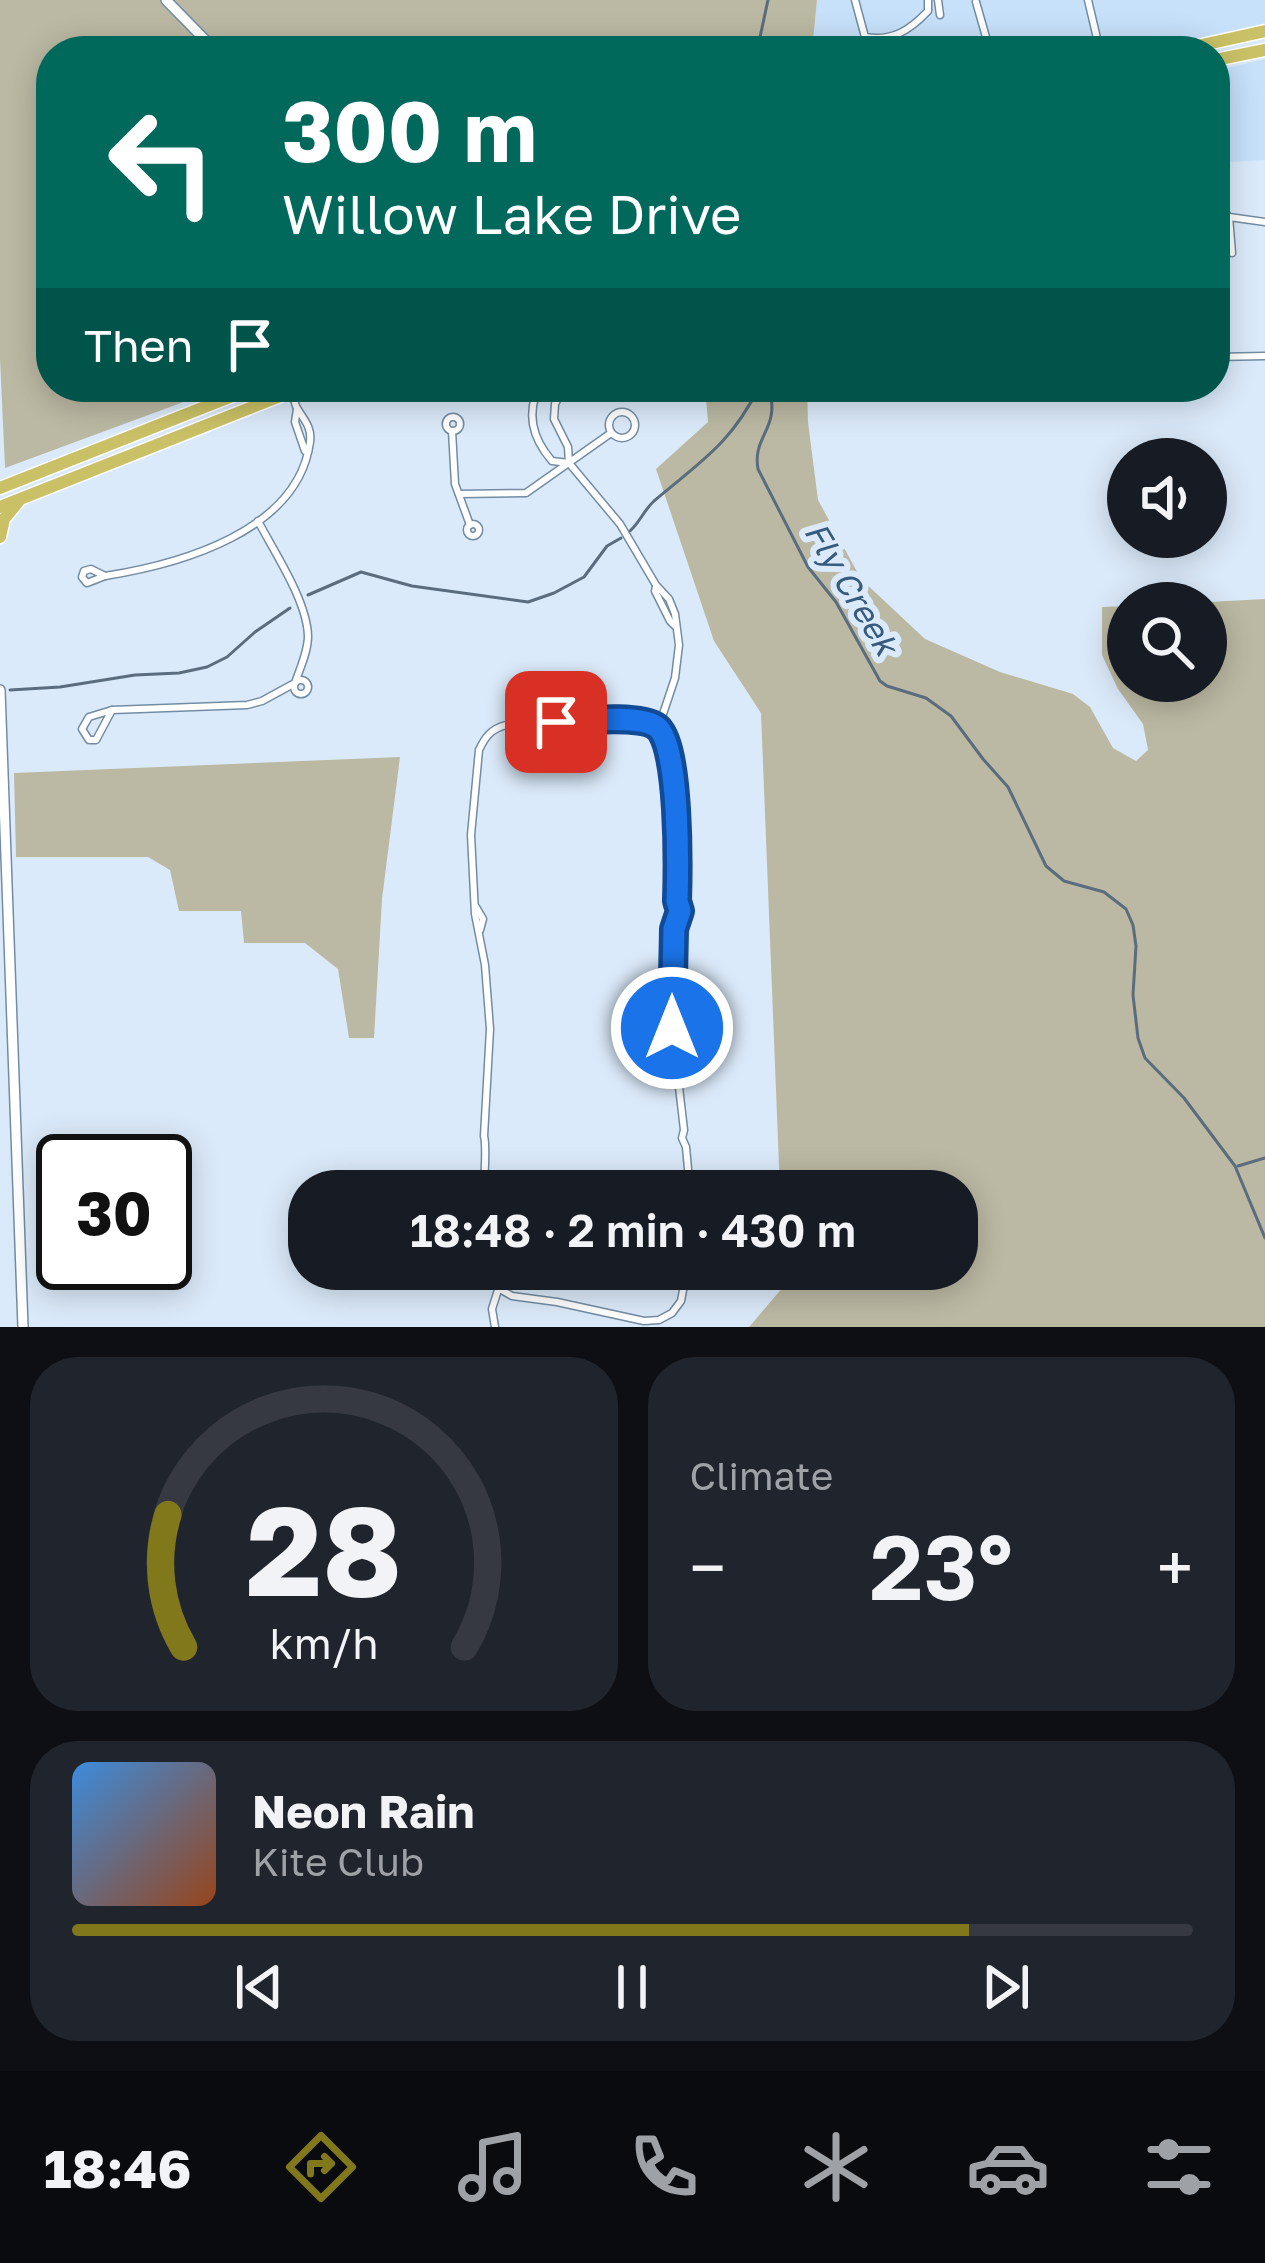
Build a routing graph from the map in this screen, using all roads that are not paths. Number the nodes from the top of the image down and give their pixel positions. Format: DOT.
graph roads {
  1 [pos="166,0"];
  2 [pos="855,0"];
  3 [pos="928,0"];
  4 [pos="938,0"];
  5 [pos="1088,0"];
  6 [pos="976,2"];
  7 [pos="940,15"];
  8 [pos="1258,32"];
  9 [pos="201,36"];
  10 [pos="865,36"];
  11 [pos="899,36"];
  12 [pos="986,36"];
  13 [pos="1096,36"];
  14 [pos="1230,38"];
  15 [pos="1260,51"];
  16 [pos="1230,56"];
  17 [pos="1230,217"];
  18 [pos="1265,222"];
  19 [pos="1230,229"];
  20 [pos="1232,253"];
  21 [pos="1265,356"];
  22 [pos="1230,357"];
  23 [pos="217,402"];
  24 [pos="260,402"];
  25 [pos="296,402"];
  26 [pos="532,402"];
  27 [pos="557,402"];
  28 [pos="452,430"];
  29 [pos="611,433"];
  30 [pos="568,463"];
  31 [pos="0,488"];
  32 [pos="459,494"];
  33 [pos="21,499"];
  34 [pos="0,507"];
  35 [pos="258,521"];
  36 [pos="470,525"];
  37 [pos="0,537"];
  38 [pos="104,576"];
  39 [pos="0,689"];
  40 [pos="112,710"];
  41 [pos="654,724"];
  42 [pos="483,1170"];
  43 [pos="688,1170"];
  44 [pos="497,1290"];
  45 [pos="501,1290"];
  46 [pos="683,1290"];
  47 [pos="507,1294"];
  48 [pos="493,1316"];
  49 [pos="23,1327"];
  50 [pos="495,1327"];
  1 -- 9 [label="main road"];
  2 -- 10 [label="street"];
  3 -- 11 [label="street"];
  4 -- 7 [label="street"];
  5 -- 13 [label="street"];
  6 -- 12 [label="street"];
  8 -- 14 [label="main road"];
  8 -- 15 [label="main road"];
  15 -- 16 [label="main road"];
  17 -- 18 [label="street"];
  19 -- 20 [label="street"];
  21 -- 22 [label="street"];
  23 -- 31 [label="main road"];
  24 -- 33 [label="main road"];
  25 -- 35 [label="street"];
  26 -- 30 [label="street"];
  27 -- 30 [label="street"];
  28 -- 32 [label="street"];
  29 -- 29 [label="street"];
  29 -- 30 [label="street"];
  30 -- 32 [label="street"];
  30 -- 41 [label="street"];
  32 -- 36 [label="street"];
  33 -- 34 [label="main road"];
  33 -- 37 [label="main road"];
  35 -- 38 [label="street"];
  35 -- 40 [label="street"];
  39 -- 49 [label="main road"];
  40 -- 40 [label="street"];
  41 -- 42 [label="street"];
  41 -- 43 [label="street"];
  44 -- 48 [label="street"];
  45 -- 47 [label="street"];
  46 -- 47 [label="street"];
  47 -- 48 [label="street"];
  48 -- 50 [label="street"];
}
